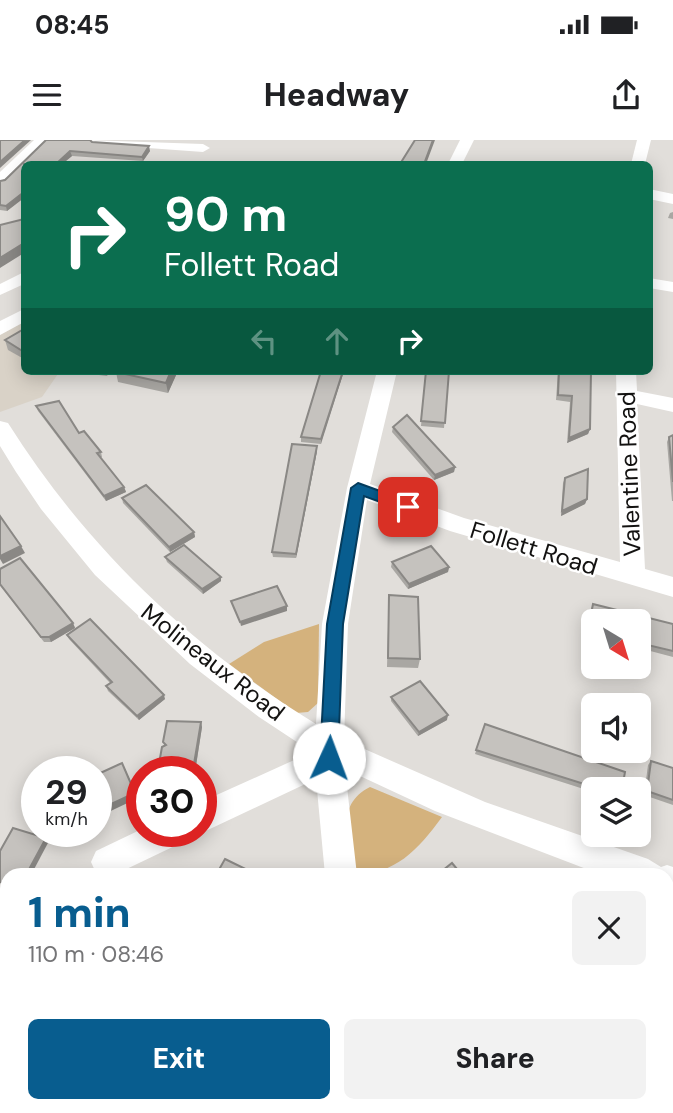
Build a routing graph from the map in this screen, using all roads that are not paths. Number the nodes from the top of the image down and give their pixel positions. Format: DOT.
graph roads {
  1 [pos="42,140"];
  2 [pos="93,140"];
  3 [pos="467,140"];
  4 [pos="644,140"];
  5 [pos="206,144"];
  6 [pos="195,161"];
  7 [pos="457,161"];
  8 [pos="639,161"];
  9 [pos="0,180"];
  10 [pos="653,195"];
  11 [pos="673,199"];
  12 [pos="21,282"];
  13 [pos="653,284"];
  14 [pos="673,287"];
  15 [pos="2,290"];
  16 [pos="21,317"];
  17 [pos="0,329"];
  18 [pos="386,375"];
  19 [pos="626,375"];
  20 [pos="626,395"];
  21 [pos="673,405"];
  22 [pos="0,428"];
  23 [pos="358,488"];
  24 [pos="633,576"];
  25 [pos="673,587"];
  26 [pos="329,752"];
  27 [pos="217,810"];
  28 [pos="138,847"];
  29 [pos="107,862"];
  30 [pos="340,868"];
  31 [pos="627,868"];
  1 -- 9 [label="street"];
  2 -- 5 [label="street"];
  3 -- 7 [label="street"];
  4 -- 8 [label="street"];
  5 -- 6 [label="street"];
  10 -- 11 [label="street"];
  12 -- 15 [label="street"];
  13 -- 14 [label="street"];
  16 -- 17 [label="street"];
  18 -- 23 [label="street"];
  19 -- 20 [label="street, Valentine Road"];
  20 -- 21 [label="street"];
  20 -- 24 [label="street, Valentine Road"];
  22 -- 26 [label="street, Molineaux Road"];
  23 -- 24 [label="street, Follett Road"];
  23 -- 26 [label="street"];
  24 -- 25 [label="street, Follett Road"];
  26 -- 27 [label="street"];
  26 -- 30 [label="street"];
  26 -- 31 [label="street, Molineaux Road"];
  28 -- 29 [label="street"];
}
